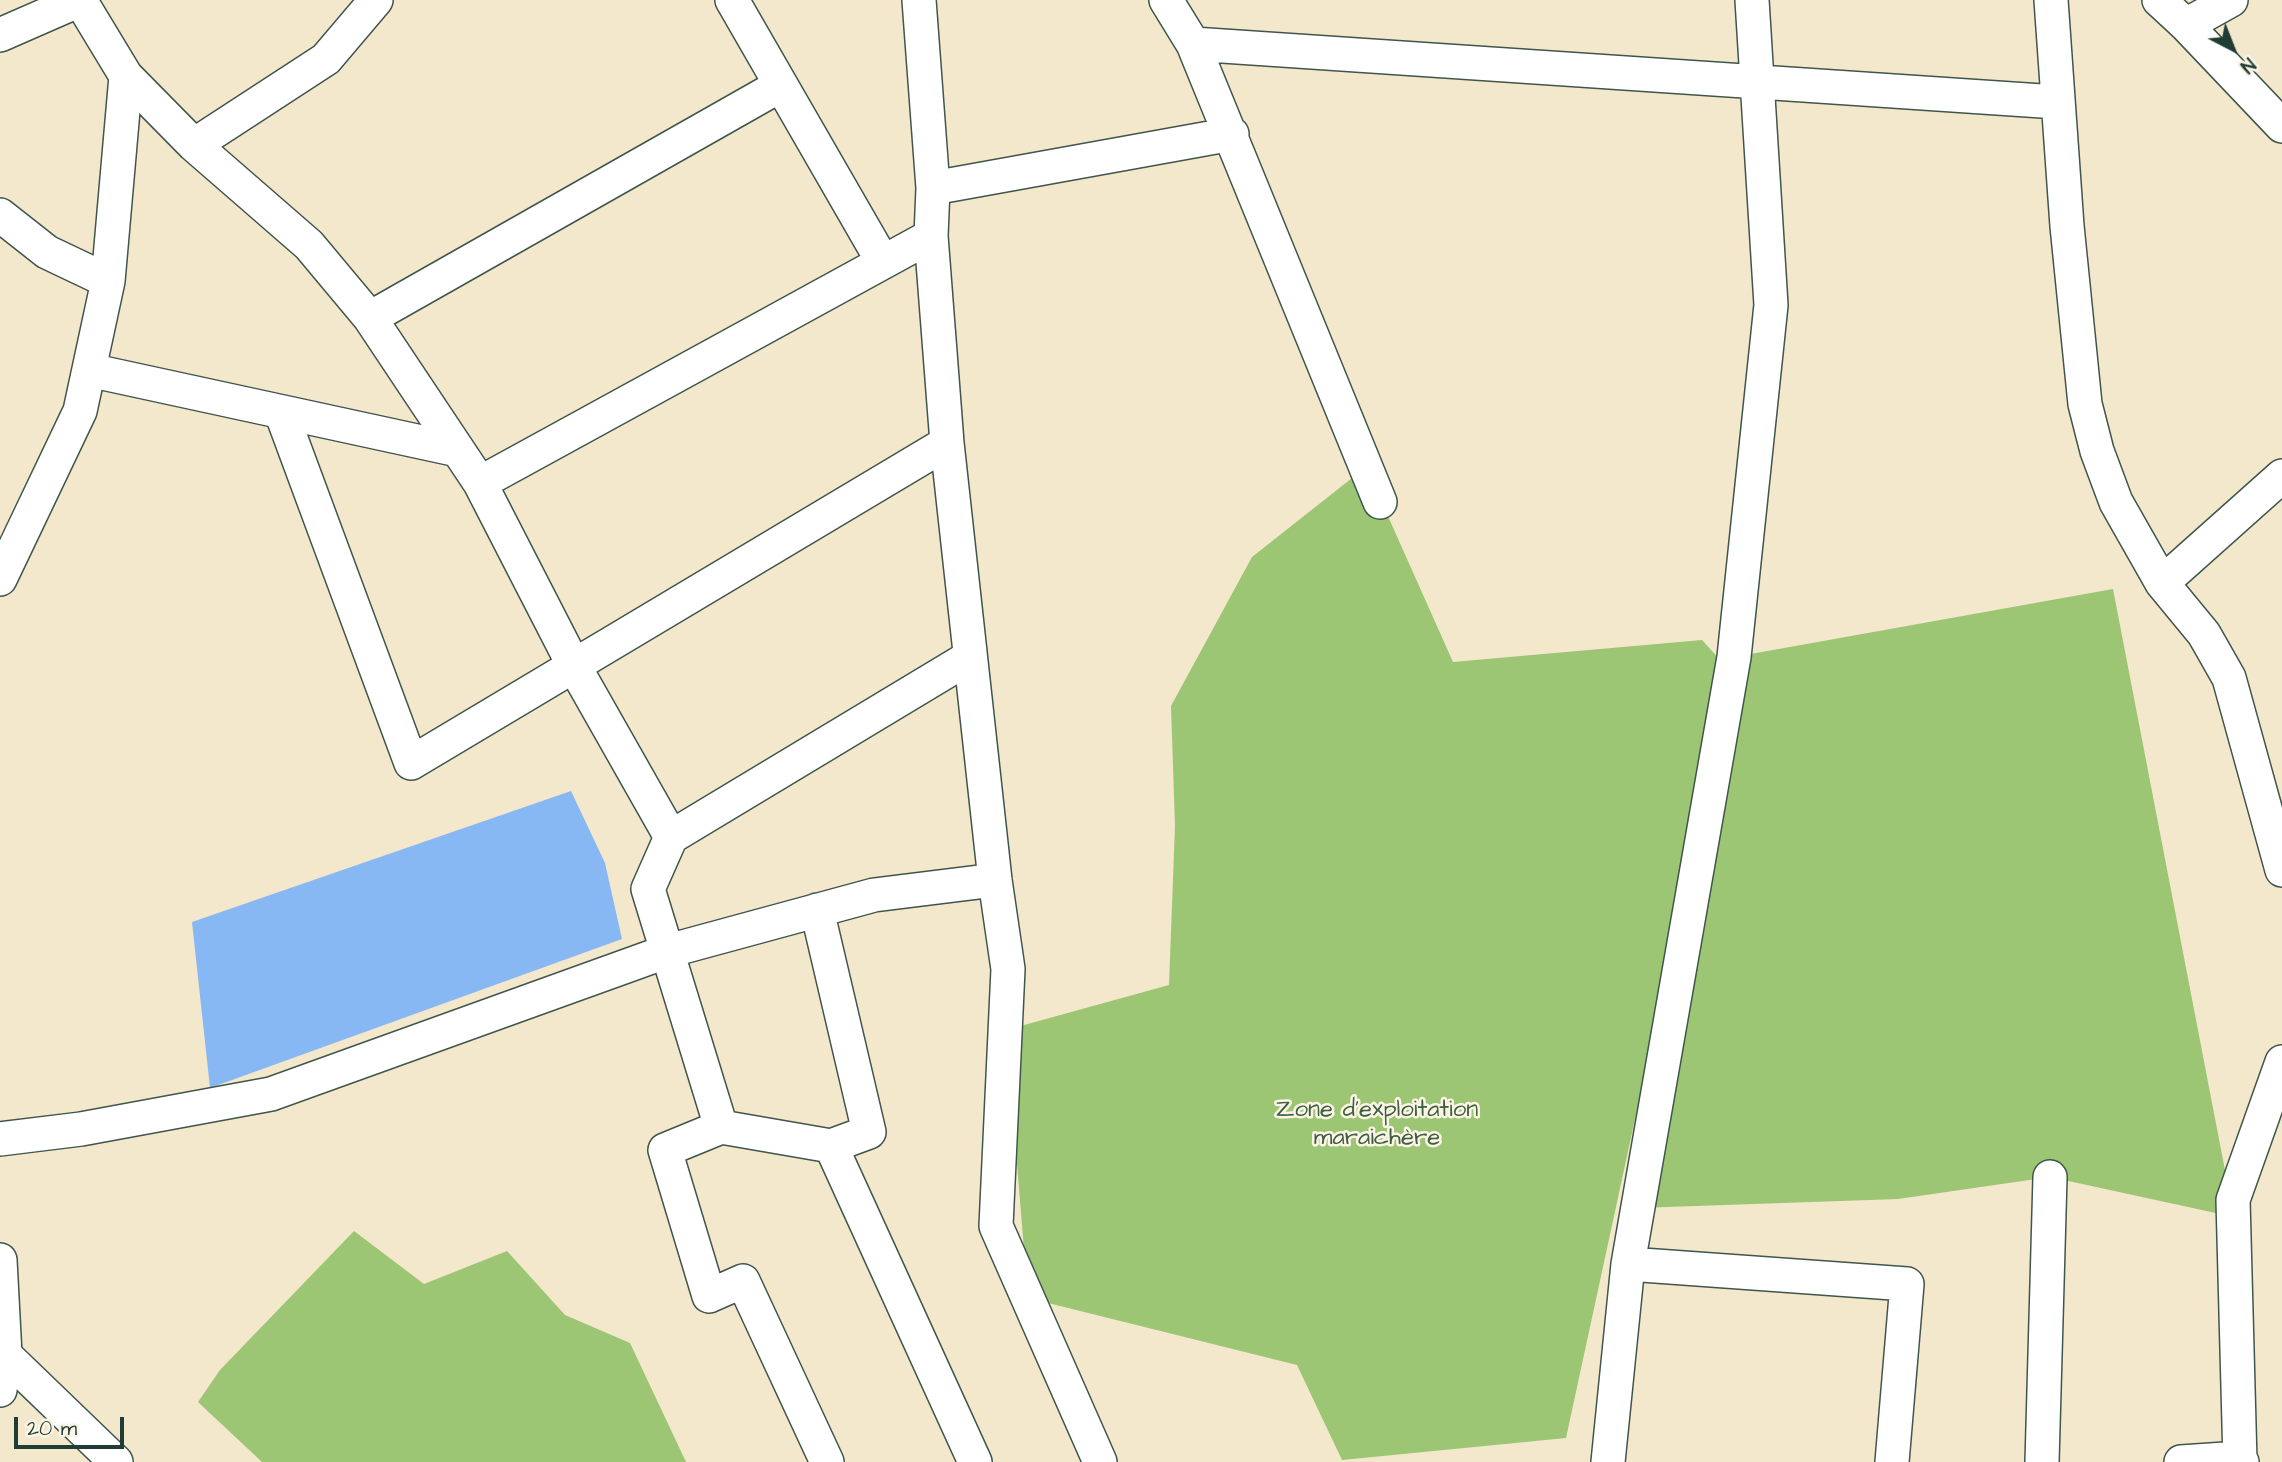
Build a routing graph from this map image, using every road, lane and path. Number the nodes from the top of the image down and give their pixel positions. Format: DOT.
graph roads {
  1 [pos="80,0"];
  2 [pos="376,0"];
  3 [pos="732,0"];
  4 [pos="919,0"];
  5 [pos="1166,0"];
  6 [pos="1752,0"];
  7 [pos="2051,0"];
  8 [pos="2159,0"];
  9 [pos="2231,0"];
  10 [pos="2186,25"];
  11 [pos="0,35"];
  12 [pos="1193,44"];
  13 [pos="126,76"];
  14 [pos="1757,82"];
  15 [pos="781,85"];
  16 [pos="2057,102"];
  17 [pos="2282,126"];
  18 [pos="1231,134"];
  19 [pos="194,145"];
  20 [pos="933,188"];
  21 [pos="0,215"];
  22 [pos="931,236"];
  23 [pos="883,262"];
  24 [pos="108,281"];
  25 [pos="370,318"];
  26 [pos="89,370"];
  27 [pos="281,412"];
  28 [pos="947,443"];
  29 [pos="458,450"];
  30 [pos="2282,476"];
  31 [pos="480,483"];
  32 [pos="1380,502"];
  33 [pos="0,579"];
  34 [pos="2162,583"];
  35 [pos="970,657"];
  36 [pos="574,666"];
  37 [pos="2269,769"];
  38 [pos="671,837"];
  39 [pos="2282,870"];
  40 [pos="995,880"];
  41 [pos="817,910"];
  42 [pos="668,951"];
  43 [pos="2282,1062"];
  44 [pos="721,1127"];
  45 [pos="0,1139"];
  46 [pos="831,1146"];
  47 [pos="2050,1177"];
  48 [pos="0,1260"];
  49 [pos="1628,1264"];
  50 [pos="3,1339"];
  51 [pos="0,1390"];
  52 [pos="2241,1460"];
  53 [pos="116,1462"];
  54 [pos="827,1462"];
  55 [pos="975,1462"];
  56 [pos="1100,1462"];
  57 [pos="1608,1462"];
  58 [pos="1892,1462"];
  59 [pos="2042,1462"];
  60 [pos="2181,1462"];
  1 -- 11 [label="street"];
  1 -- 13 [label="street"];
  2 -- 19 [label="street"];
  3 -- 15 [label="street"];
  4 -- 20 [label="street"];
  5 -- 12 [label="street"];
  6 -- 14 [label="street"];
  7 -- 16 [label="street"];
  8 -- 10 [label="street"];
  9 -- 10 [label="street"];
  10 -- 17 [label="street"];
  12 -- 14 [label="street"];
  12 -- 18 [label="street"];
  13 -- 19 [label="street"];
  13 -- 24 [label="street"];
  14 -- 16 [label="street"];
  14 -- 49 [label="street"];
  15 -- 23 [label="street"];
  15 -- 25 [label="street"];
  16 -- 34 [label="street"];
  18 -- 20 [label="street"];
  18 -- 32 [label="street"];
  19 -- 25 [label="street"];
  20 -- 22 [label="street"];
  21 -- 24 [label="street"];
  22 -- 23 [label="street"];
  22 -- 28 [label="street"];
  23 -- 31 [label="street"];
  24 -- 26 [label="street"];
  25 -- 29 [label="street"];
  26 -- 27 [label="street"];
  26 -- 33 [label="street"];
  27 -- 29 [label="street"];
  27 -- 36 [label="street"];
  28 -- 35 [label="street"];
  28 -- 36 [label="street"];
  29 -- 31 [label="street"];
  30 -- 34 [label="street"];
  31 -- 36 [label="street"];
  34 -- 37 [label="street"];
  35 -- 38 [label="street"];
  35 -- 40 [label="street"];
  36 -- 38 [label="street"];
  37 -- 39 [label="street"];
  38 -- 42 [label="street"];
  40 -- 41 [label="street"];
  40 -- 56 [label="street"];
  41 -- 42 [label="street"];
  41 -- 46 [label="street"];
  42 -- 44 [label="street"];
  42 -- 45 [label="street"];
  43 -- 52 [label="street"];
  44 -- 46 [label="street"];
  44 -- 54 [label="street"];
  46 -- 55 [label="street"];
  47 -- 59 [label="street"];
  48 -- 50 [label="street"];
  49 -- 57 [label="street"];
  49 -- 58 [label="street"];
  50 -- 51 [label="street"];
  50 -- 53 [label="street"];
  52 -- 60 [label="street"];
}
